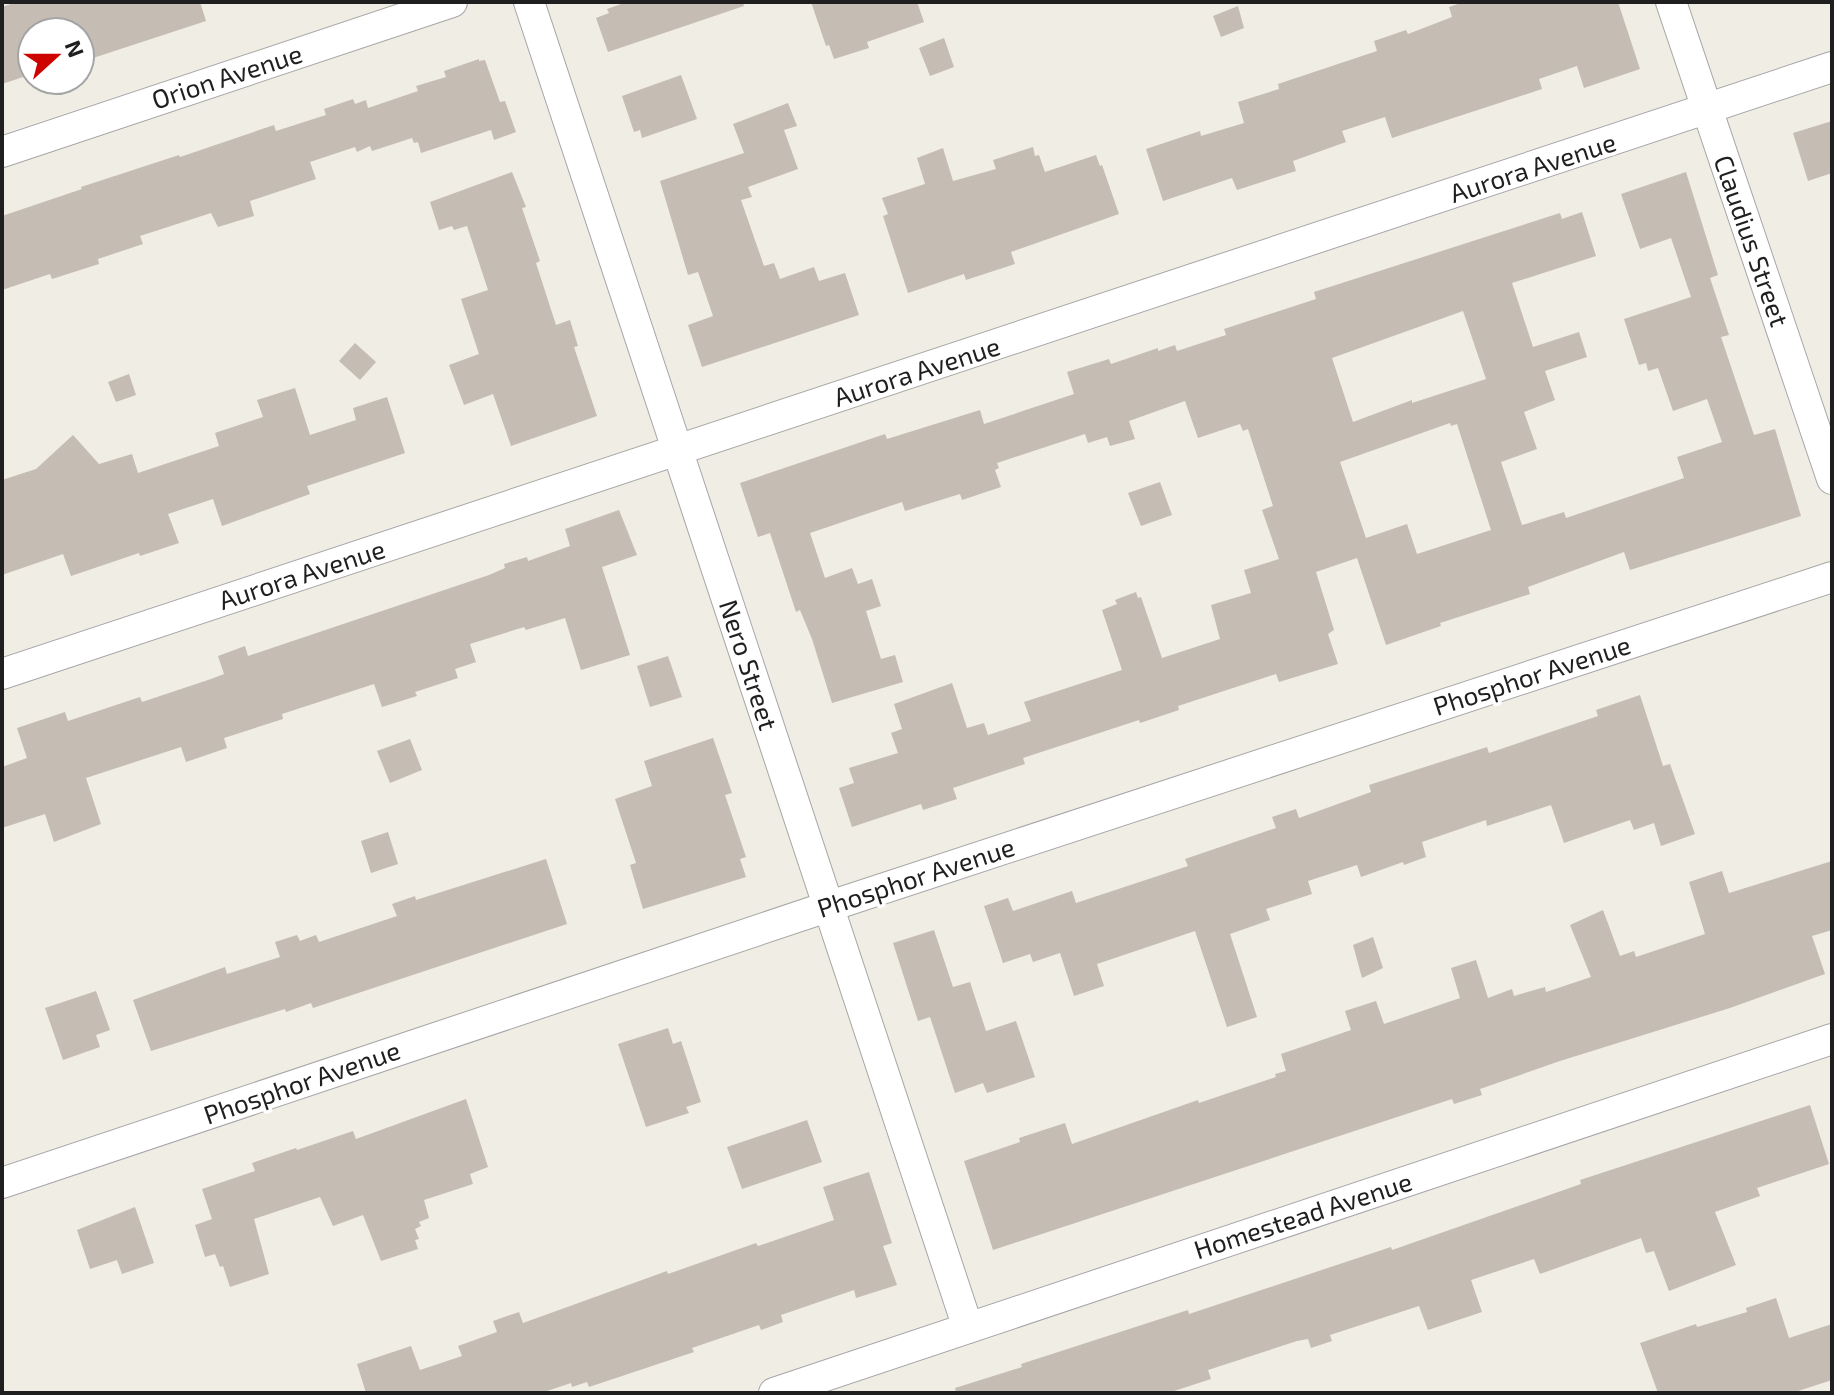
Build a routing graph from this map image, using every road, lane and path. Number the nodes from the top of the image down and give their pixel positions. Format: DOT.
graph roads {
  1 [pos="452,2"];
  2 [pos="529,2"];
  3 [pos="1671,2"];
  4 [pos="1832,67"];
  5 [pos="1707,110"];
  6 [pos="2,152"];
  7 [pos="677,451"];
  8 [pos="1832,479"];
  9 [pos="1832,577"];
  10 [pos="2,674"];
  11 [pos="827,907"];
  12 [pos="1832,1039"];
  13 [pos="2,1183"];
  14 [pos="968,1328"];
  15 [pos="774,1393"];
  1 -- 6 [label="street, Orion Avenue"];
  2 -- 7 [label="street, Nero Street"];
  3 -- 5 [label="street, Claudius Street"];
  4 -- 5 [label="street, Aurora Avenue"];
  5 -- 7 [label="street, Aurora Avenue"];
  5 -- 8 [label="street, Claudius Street"];
  7 -- 10 [label="street, Aurora Avenue"];
  7 -- 11 [label="street, Nero Street"];
  9 -- 11 [label="street, Phosphor Avenue"];
  11 -- 13 [label="street, Phosphor Avenue"];
  11 -- 14 [label="street, Nero Street"];
  12 -- 14 [label="street, Homestead Avenue"];
  14 -- 15 [label="street, Homestead Avenue"];
}
